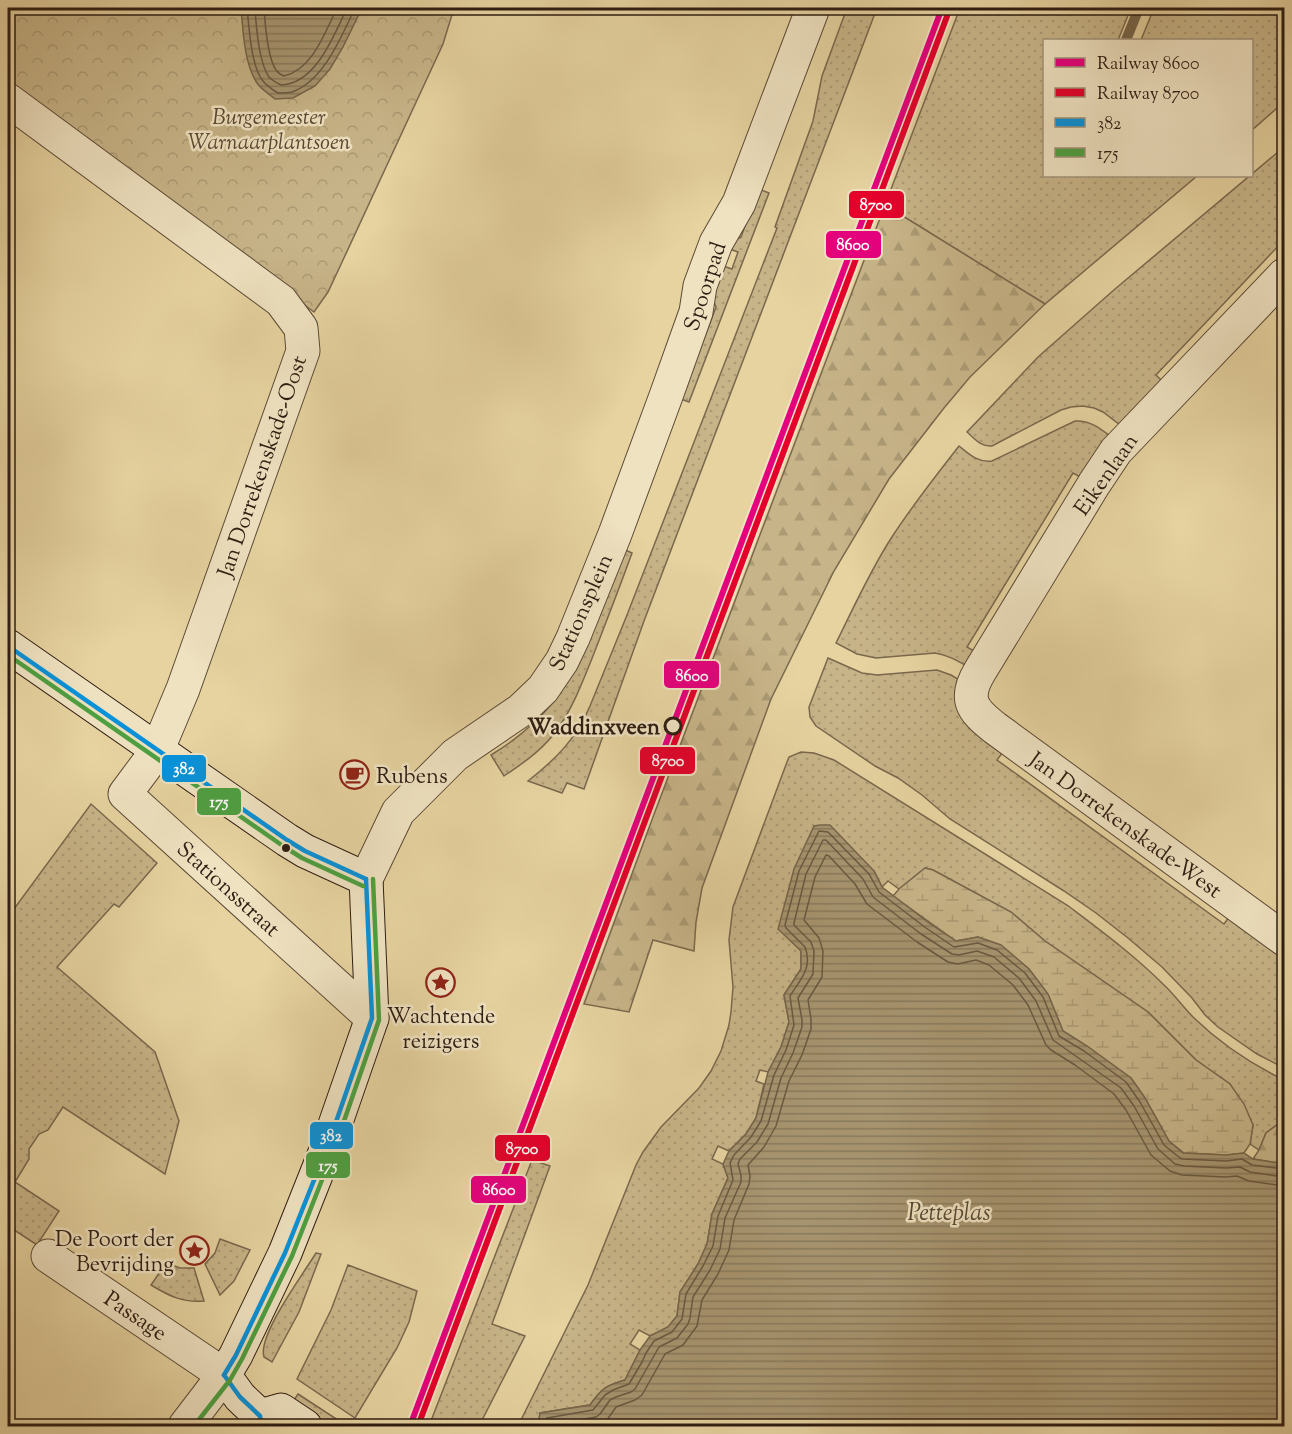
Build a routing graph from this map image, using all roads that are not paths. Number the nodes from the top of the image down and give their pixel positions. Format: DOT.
graph roads {
  1 [pos="813,8"];
  2 [pos="8,100"];
  3 [pos="1284,275"];
  4 [pos="615,534"];
  5 [pos="8,646"];
  6 [pos="972,705"];
  7 [pos="157,751"];
  8 [pos="366,879"];
  9 [pos="1281,930"];
  10 [pos="372,1018"];
  11 [pos="48,1256"];
  12 [pos="224,1375"];
  13 [pos="261,1421"];
  14 [pos="185,1426"];
  15 [pos="305,1426"];
  1 -- 4 [label="street, Spoorpad"];
  2 -- 7 [label="street, Jan Dorrekenskade-Oost"];
  3 -- 6 [label="street, Eikenlaan"];
  4 -- 8 [label="street, Stationsplein"];
  5 -- 7 [label="street"];
  6 -- 9 [label="street, Jan Dorrekenskade-West"];
  7 -- 8 [label="street"];
  7 -- 10 [label="street, Stationsstraat"];
  8 -- 10 [label="street, Stationsplein"];
  10 -- 12 [label="street, Stationsplein"];
  11 -- 12 [label="street, Passage"];
  12 -- 13 [label="street, Passage"];
  12 -- 14 [label="street, Stationsplein"];
  13 -- 15 [label="street"];
}
